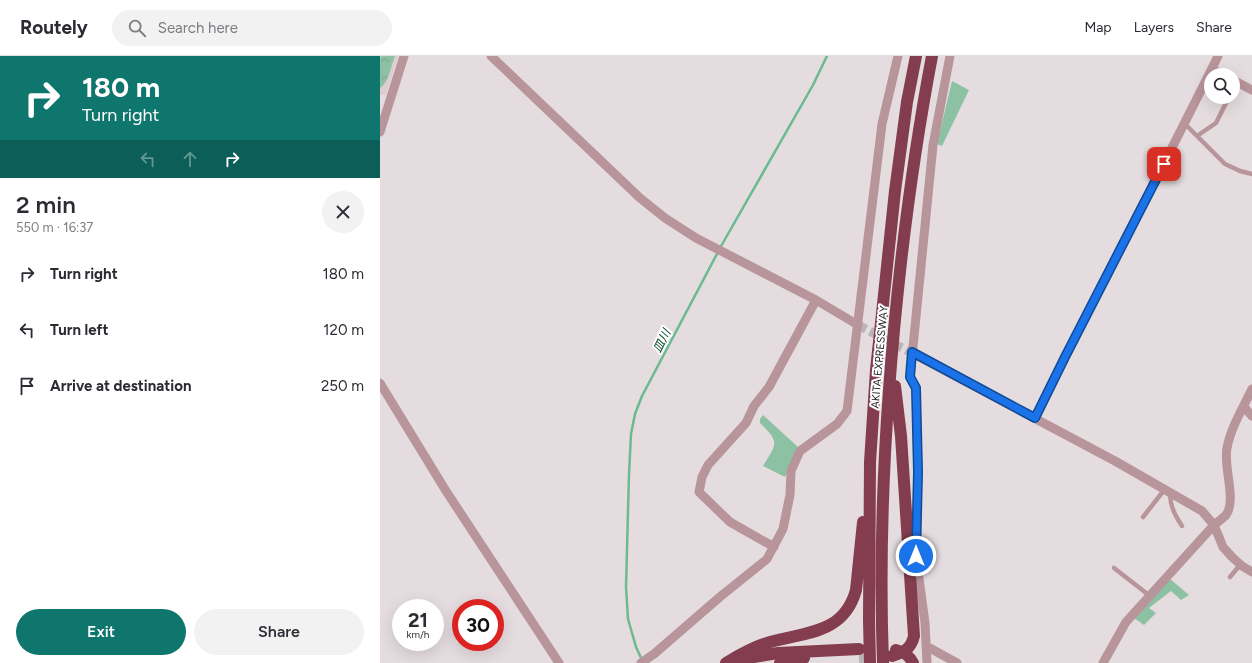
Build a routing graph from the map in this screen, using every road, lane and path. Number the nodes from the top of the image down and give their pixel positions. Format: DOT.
graph roads {
  1 [pos="404,56"];
  2 [pos="491,56"];
  3 [pos="898,56"];
  4 [pos="916,56"];
  5 [pos="932,56"];
  6 [pos="950,56"];
  7 [pos="1218,56"];
  8 [pos="1212,68"];
  9 [pos="1204,85"];
  10 [pos="1240,86"];
  11 [pos="1252,90"];
  12 [pos="1226,104"];
  13 [pos="1185,124"];
  14 [pos="380,132"];
  15 [pos="1197,136"];
  16 [pos="1252,174"];
  17 [pos="816,300"];
  18 [pos="858,325"];
  19 [pos="912,352"];
  20 [pos="892,355"];
  21 [pos="380,383"];
  22 [pos="1252,389"];
  23 [pos="1244,408"];
  24 [pos="1252,416"];
  25 [pos="1035,418"];
  26 [pos="870,462"];
  27 [pos="1168,491"];
  28 [pos="1144,517"];
  29 [pos="1214,525"];
  30 [pos="1182,526"];
  31 [pos="774,547"];
  32 [pos="1240,565"];
  33 [pos="1114,568"];
  34 [pos="1252,572"];
  35 [pos="1230,577"];
  36 [pos="1150,596"];
  37 [pos="926,646"];
  38 [pos="892,655"];
  39 [pos="644,661"];
  40 [pos="727,662"];
  41 [pos="559,663"];
  42 [pos="780,663"];
  43 [pos="870,663"];
  44 [pos="913,663"];
  45 [pos="927,663"];
  46 [pos="957,663"];
  47 [pos="1103,663"];
  1 -- 14 [label="street"];
  2 -- 17 [label="street"];
  3 -- 18 [label="street"];
  4 -- 26 [label="highway, AKITA EXPRESSWAY"];
  5 -- 20 [label="highway, AKITA EXPRESSWAY"];
  6 -- 19 [label="street"];
  7 -- 8 [label="street"];
  9 -- 13 [label="street"];
  10 -- 11 [label="street"];
  12 -- 15 [label="lane"];
  13 -- 15 [label="lane"];
  13 -- 25 [label="street"];
  15 -- 16 [label="lane"];
  17 -- 18 [label="street"];
  17 -- 31 [label="street"];
  18 -- 31 [label="street"];
  19 -- 25 [label="street"];
  19 -- 37 [label="street"];
  20 -- 38 [label="highway, AKITA EXPRESSWAY"];
  20 -- 38 [label="highway"];
  21 -- 41 [label="street"];
  22 -- 23 [label="street"];
  23 -- 24 [label="street"];
  23 -- 29 [label="street"];
  25 -- 27 [label="street"];
  26 -- 40 [label="highway"];
  26 -- 43 [label="highway, AKITA EXPRESSWAY"];
  27 -- 28 [label="lane"];
  27 -- 29 [label="street"];
  27 -- 30 [label="lane"];
  29 -- 32 [label="street"];
  29 -- 36 [label="street"];
  31 -- 39 [label="street"];
  32 -- 34 [label="street"];
  32 -- 35 [label="lane"];
  33 -- 36 [label="lane"];
  36 -- 47 [label="street"];
  37 -- 45 [label="street"];
  37 -- 46 [label="street"];
  38 -- 44 [label="highway"];
  40 -- 42 [label="highway"];
}
